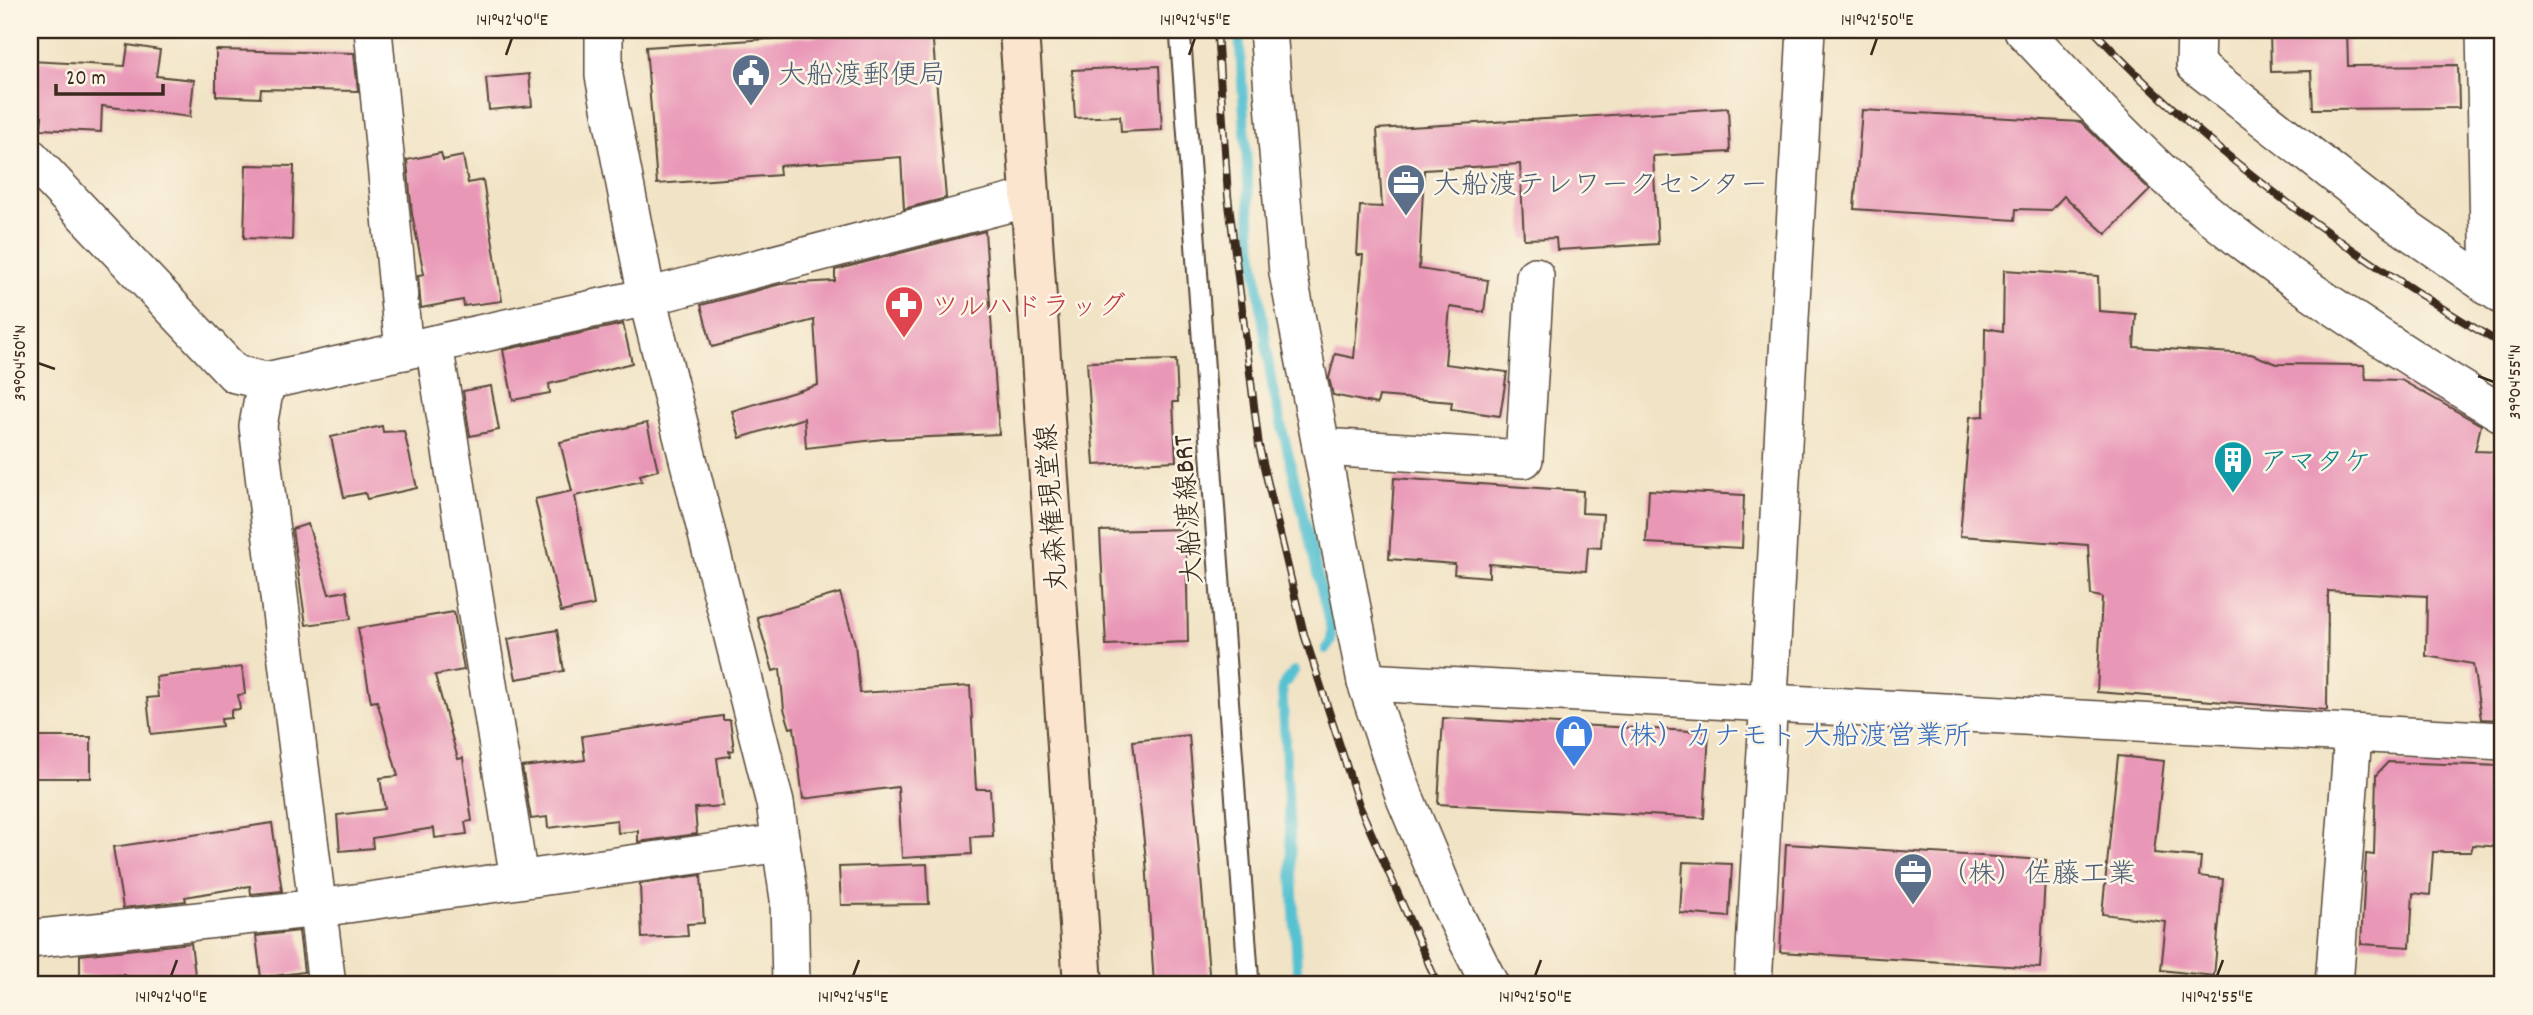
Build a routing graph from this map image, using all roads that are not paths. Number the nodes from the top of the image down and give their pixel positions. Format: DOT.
graph roads {
  1 [pos="373,30"];
  2 [pos="604,30"];
  3 [pos="1018,30"];
  4 [pos="1180,30"];
  5 [pos="1268,30"];
  6 [pos="1807,30"];
  7 [pos="2023,30"];
  8 [pos="2196,30"];
  9 [pos="2485,30"];
  10 [pos="30,157"];
  11 [pos="1029,198"];
  12 [pos="1535,276"];
  13 [pos="2496,292"];
  14 [pos="647,298"];
  15 [pos="419,347"];
  16 [pos="266,381"];
  17 [pos="2503,414"];
  18 [pos="1321,447"];
  19 [pos="1366,682"];
  20 [pos="1767,701"];
  21 [pos="2353,735"];
  22 [pos="2503,741"];
  23 [pos="781,843"];
  24 [pos="519,879"];
  25 [pos="319,908"];
  26 [pos="30,939"];
  27 [pos="327,985"];
  28 [pos="791,985"];
  29 [pos="1083,985"];
  30 [pos="1249,985"];
  31 [pos="1490,985"];
  32 [pos="1753,985"];
  33 [pos="2334,985"];
  1 -- 15 [label="street"];
  2 -- 14 [label="street"];
  3 -- 11 [label="main road, 丸森権現堂線"];
  4 -- 30 [label="lane, 大船渡線BRT"];
  5 -- 18 [label="street"];
  6 -- 20 [label="street"];
  7 -- 17 [label="street"];
  8 -- 13 [label="street"];
  9 -- 13 [label="street"];
  10 -- 16 [label="street"];
  11 -- 14 [label="street"];
  11 -- 29 [label="main road, 丸森権現堂線"];
  12 -- 18 [label="street"];
  14 -- 15 [label="street"];
  14 -- 23 [label="street"];
  15 -- 16 [label="street"];
  15 -- 24 [label="street"];
  16 -- 25 [label="street"];
  18 -- 19 [label="street"];
  19 -- 20 [label="street"];
  19 -- 31 [label="street"];
  20 -- 21 [label="street"];
  20 -- 32 [label="street"];
  21 -- 22 [label="street"];
  21 -- 33 [label="street"];
  23 -- 24 [label="street"];
  23 -- 28 [label="street"];
  24 -- 25 [label="street"];
  25 -- 26 [label="street"];
  25 -- 27 [label="street"];
}
